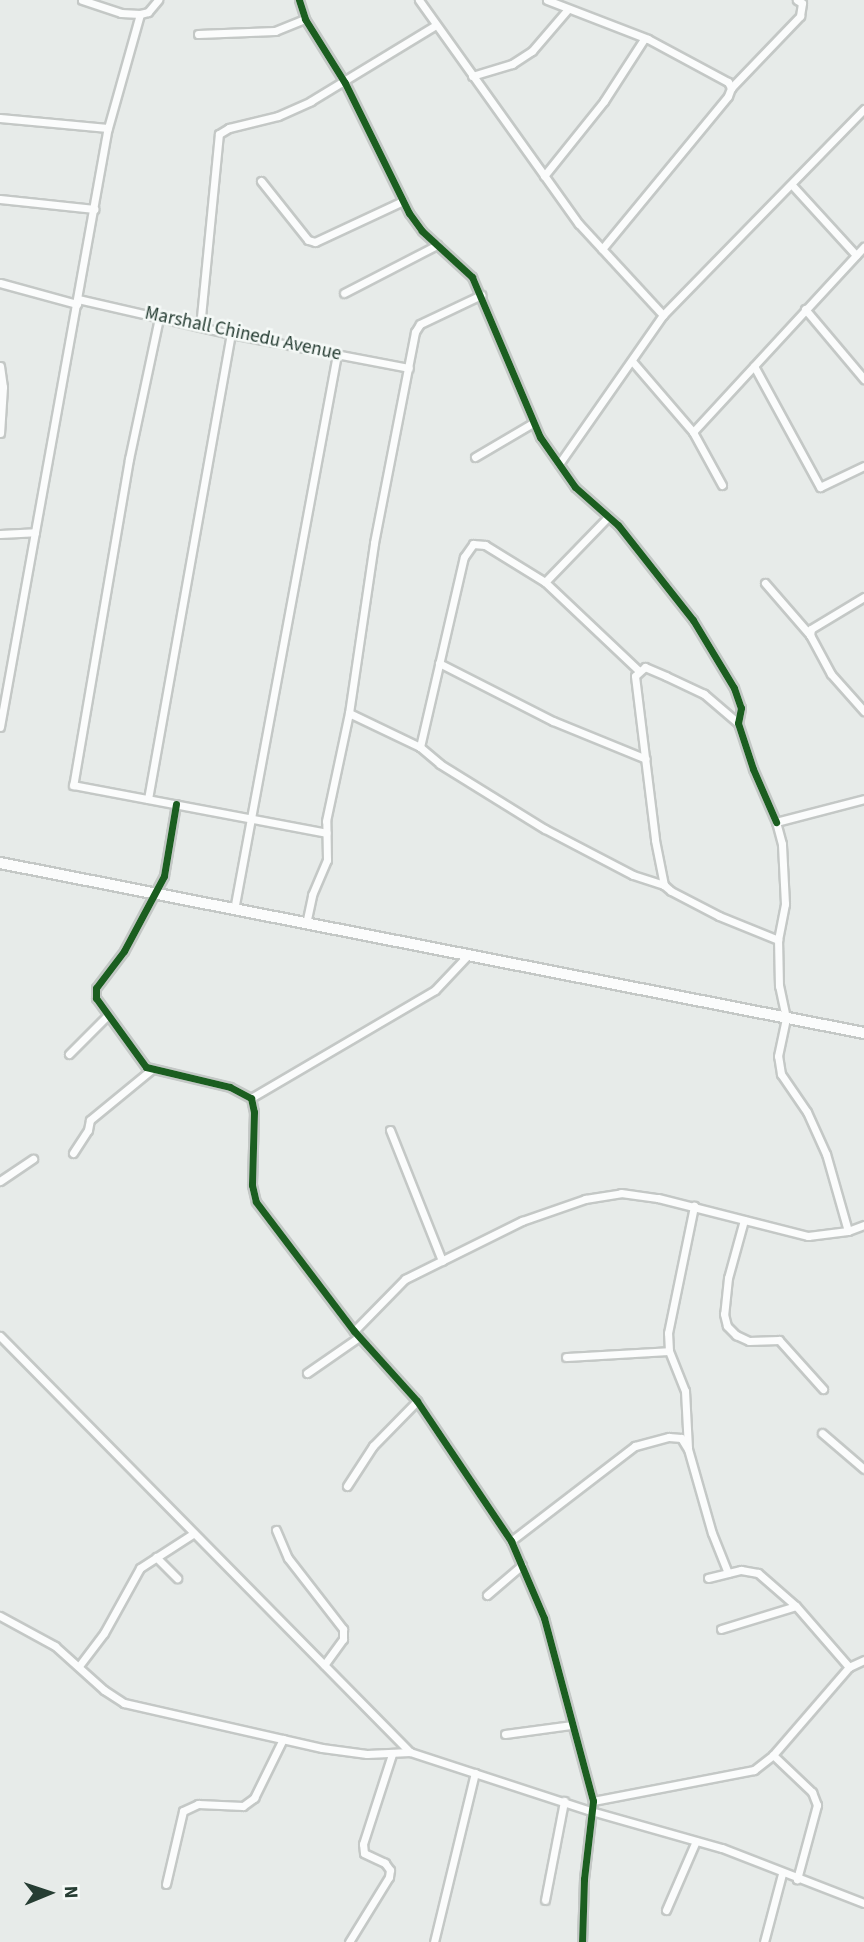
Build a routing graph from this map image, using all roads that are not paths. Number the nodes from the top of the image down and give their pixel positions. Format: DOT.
graph roads {
  1 [pos="82,0"];
  2 [pos="158,0"];
  3 [pos="299,0"];
  4 [pos="419,0"];
  5 [pos="547,0"];
  6 [pos="797,0"];
  7 [pos="568,9"];
  8 [pos="140,14"];
  9 [pos="305,19"];
  10 [pos="436,25"];
  11 [pos="198,34"];
  12 [pos="644,39"];
  13 [pos="472,76"];
  14 [pos="345,83"];
  15 [pos="731,88"];
  16 [pos="864,109"];
  17 [pos="0,118"];
  18 [pos="108,128"];
  19 [pos="544,176"];
  20 [pos="261,181"];
  21 [pos="792,185"];
  22 [pos="0,199"];
  23 [pos="403,201"];
  24 [pos="94,209"];
  25 [pos="437,245"];
  26 [pos="864,247"];
  27 [pos="602,249"];
  28 [pos="856,255"];
  29 [pos="0,283"];
  30 [pos="344,293"];
  31 [pos="481,295"];
  32 [pos="77,301"];
  33 [pos="806,310"];
  34 [pos="663,315"];
  35 [pos="159,317"];
  36 [pos="200,327"];
  37 [pos="231,334"];
  38 [pos="337,354"];
  39 [pos="632,361"];
  40 [pos="0,366"];
  41 [pos="754,366"];
  42 [pos="409,368"];
  43 [pos="864,379"];
  44 [pos="533,422"];
  45 [pos="692,432"];
  46 [pos="0,433"];
  47 [pos="475,457"];
  48 [pos="559,464"];
  49 [pos="864,466"];
  50 [pos="722,485"];
  51 [pos="608,517"];
  52 [pos="35,532"];
  53 [pos="0,534"];
  54 [pos="545,582"];
  55 [pos="765,583"];
  56 [pos="864,597"];
  57 [pos="810,635"];
  58 [pos="439,663"];
  59 [pos="638,670"];
  60 [pos="864,711"];
  61 [pos="349,713"];
  62 [pos="738,723"];
  63 [pos="0,727"];
  64 [pos="419,747"];
  65 [pos="646,759"];
  66 [pos="148,799"];
  67 [pos="864,799"];
  68 [pos="176,804"];
  69 [pos="252,819"];
  70 [pos="776,822"];
  71 [pos="326,833"];
  72 [pos="0,863"];
  73 [pos="664,885"];
  74 [pos="156,895"];
  75 [pos="234,910"];
  76 [pos="306,924"];
  77 [pos="778,940"];
  78 [pos="468,955"];
  79 [pos="107,1016"];
  80 [pos="786,1018"];
  81 [pos="864,1033"];
  82 [pos="69,1054"];
  83 [pos="152,1069"];
  84 [pos="251,1098"];
  85 [pos="390,1130"];
  86 [pos="73,1153"];
  87 [pos="33,1158"];
  88 [pos="0,1181"];
  89 [pos="694,1206"];
  90 [pos="744,1220"];
  91 [pos="864,1225"];
  92 [pos="848,1231"];
  93 [pos="442,1261"];
  94 [pos="357,1334"];
  95 [pos="0,1336"];
  96 [pos="669,1351"];
  97 [pos="566,1357"];
  98 [pos="307,1373"];
  99 [pos="823,1389"];
  100 [pos="417,1401"];
  101 [pos="822,1433"];
  102 [pos="688,1449"];
  103 [pos="864,1469"];
  104 [pos="348,1486"];
  105 [pos="276,1530"];
  106 [pos="194,1532"];
  107 [pos="511,1541"];
  108 [pos="156,1557"];
  109 [pos="522,1565"];
  110 [pos="728,1573"];
  111 [pos="177,1578"];
  112 [pos="708,1578"];
  113 [pos="486,1595"];
  114 [pos="796,1606"];
  115 [pos="0,1616"];
  116 [pos="721,1629"];
  117 [pos="864,1660"];
  118 [pos="324,1665"];
  119 [pos="79,1666"];
  120 [pos="849,1667"];
  121 [pos="572,1725"];
  122 [pos="505,1734"];
  123 [pos="283,1739"];
  124 [pos="410,1752"];
  125 [pos="392,1754"];
  126 [pos="773,1755"];
  127 [pos="475,1773"];
  128 [pos="565,1801"];
  129 [pos="593,1801"];
  130 [pos="591,1811"];
  131 [pos="696,1841"];
  132 [pos="782,1874"];
  133 [pos="797,1879"];
  134 [pos="166,1884"];
  135 [pos="545,1900"];
  136 [pos="864,1902"];
  137 [pos="666,1910"];
  138 [pos="349,1942"];
  139 [pos="433,1942"];
  140 [pos="582,1942"];
  141 [pos="764,1942"];
  1 -- 8 [label="street"];
  2 -- 8 [label="street"];
  3 -- 9 [label="street"];
  4 -- 10 [label="street"];
  5 -- 7 [label="street"];
  6 -- 15 [label="street"];
  7 -- 12 [label="street"];
  7 -- 13 [label="street"];
  8 -- 18 [label="street"];
  9 -- 11 [label="street"];
  9 -- 14 [label="street"];
  10 -- 13 [label="street"];
  10 -- 14 [label="street"];
  12 -- 15 [label="street"];
  12 -- 19 [label="street"];
  13 -- 19 [label="street"];
  14 -- 23 [label="street"];
  14 -- 36 [label="street"];
  15 -- 27 [label="street"];
  16 -- 21 [label="street"];
  17 -- 18 [label="street"];
  18 -- 24 [label="street"];
  19 -- 27 [label="street"];
  20 -- 23 [label="street"];
  21 -- 28 [label="street"];
  21 -- 34 [label="street"];
  22 -- 24 [label="street"];
  23 -- 25 [label="street"];
  24 -- 32 [label="street"];
  25 -- 30 [label="street"];
  25 -- 31 [label="street"];
  26 -- 28 [label="street"];
  27 -- 34 [label="street"];
  28 -- 33 [label="street"];
  29 -- 32 [label="street, Marshall Chinedu Avenue"];
  31 -- 42 [label="street"];
  31 -- 44 [label="street"];
  32 -- 35 [label="street, Marshall Chinedu Avenue"];
  32 -- 52 [label="street"];
  33 -- 41 [label="street"];
  33 -- 43 [label="street"];
  34 -- 39 [label="street"];
  35 -- 36 [label="street, Marshall Chinedu Avenue"];
  35 -- 66 [label="street"];
  36 -- 37 [label="street, Marshall Chinedu Avenue"];
  37 -- 38 [label="street, Marshall Chinedu Avenue"];
  37 -- 66 [label="street"];
  38 -- 42 [label="street, Marshall Chinedu Avenue"];
  38 -- 69 [label="street"];
  39 -- 45 [label="street"];
  39 -- 48 [label="street"];
  40 -- 46 [label="street"];
  41 -- 45 [label="street"];
  41 -- 49 [label="street"];
  42 -- 61 [label="street"];
  44 -- 47 [label="street"];
  44 -- 48 [label="street"];
  45 -- 50 [label="street"];
  48 -- 51 [label="street"];
  51 -- 54 [label="street"];
  51 -- 62 [label="street"];
  52 -- 53 [label="street"];
  52 -- 63 [label="street"];
  54 -- 58 [label="street"];
  54 -- 59 [label="street"];
  55 -- 57 [label="street"];
  56 -- 57 [label="street"];
  57 -- 60 [label="street"];
  58 -- 64 [label="street"];
  58 -- 65 [label="street"];
  59 -- 62 [label="street"];
  59 -- 65 [label="street"];
  61 -- 64 [label="street"];
  61 -- 71 [label="street"];
  62 -- 70 [label="street"];
  64 -- 73 [label="street"];
  65 -- 73 [label="street"];
  66 -- 68 [label="street"];
  67 -- 70 [label="street"];
  68 -- 69 [label="street"];
  68 -- 74 [label="street"];
  69 -- 71 [label="street"];
  69 -- 75 [label="street"];
  70 -- 77 [label="street"];
  71 -- 76 [label="street"];
  72 -- 74 [label="main road"];
  73 -- 77 [label="street"];
  74 -- 75 [label="main road"];
  74 -- 79 [label="street"];
  75 -- 76 [label="main road"];
  76 -- 78 [label="main road"];
  77 -- 80 [label="street"];
  78 -- 80 [label="main road"];
  78 -- 84 [label="street"];
  79 -- 82 [label="street"];
  79 -- 83 [label="street"];
  80 -- 81 [label="main road"];
  80 -- 92 [label="street"];
  83 -- 84 [label="street"];
  83 -- 86 [label="street"];
  84 -- 94 [label="street"];
  85 -- 93 [label="street"];
  87 -- 88 [label="street"];
  89 -- 90 [label="street"];
  89 -- 93 [label="street"];
  89 -- 96 [label="street"];
  90 -- 92 [label="street"];
  90 -- 99 [label="street"];
  91 -- 92 [label="street"];
  93 -- 94 [label="street"];
  94 -- 98 [label="street"];
  94 -- 100 [label="street"];
  95 -- 106 [label="street"];
  96 -- 97 [label="street"];
  96 -- 102 [label="street"];
  100 -- 104 [label="street"];
  100 -- 107 [label="street"];
  101 -- 103 [label="street"];
  102 -- 107 [label="street"];
  102 -- 110 [label="street"];
  105 -- 118 [label="street"];
  106 -- 108 [label="street"];
  106 -- 118 [label="street"];
  107 -- 109 [label="street"];
  108 -- 111 [label="street"];
  108 -- 119 [label="street"];
  109 -- 113 [label="street"];
  109 -- 121 [label="street"];
  110 -- 112 [label="street"];
  110 -- 114 [label="street"];
  114 -- 116 [label="street"];
  114 -- 120 [label="street"];
  115 -- 119 [label="street"];
  117 -- 120 [label="street"];
  118 -- 124 [label="street"];
  119 -- 123 [label="street"];
  120 -- 126 [label="street"];
  121 -- 122 [label="street"];
  121 -- 129 [label="street"];
  123 -- 125 [label="street"];
  123 -- 134 [label="street"];
  124 -- 125 [label="street"];
  124 -- 127 [label="street"];
  125 -- 138 [label="street"];
  126 -- 129 [label="street"];
  126 -- 133 [label="street"];
  127 -- 128 [label="street"];
  127 -- 139 [label="street"];
  128 -- 130 [label="street"];
  128 -- 135 [label="street"];
  129 -- 130 [label="street"];
  130 -- 131 [label="street"];
  130 -- 140 [label="street"];
  131 -- 132 [label="street"];
  131 -- 137 [label="street"];
  132 -- 133 [label="street"];
  132 -- 141 [label="street"];
  133 -- 136 [label="street"];
}
